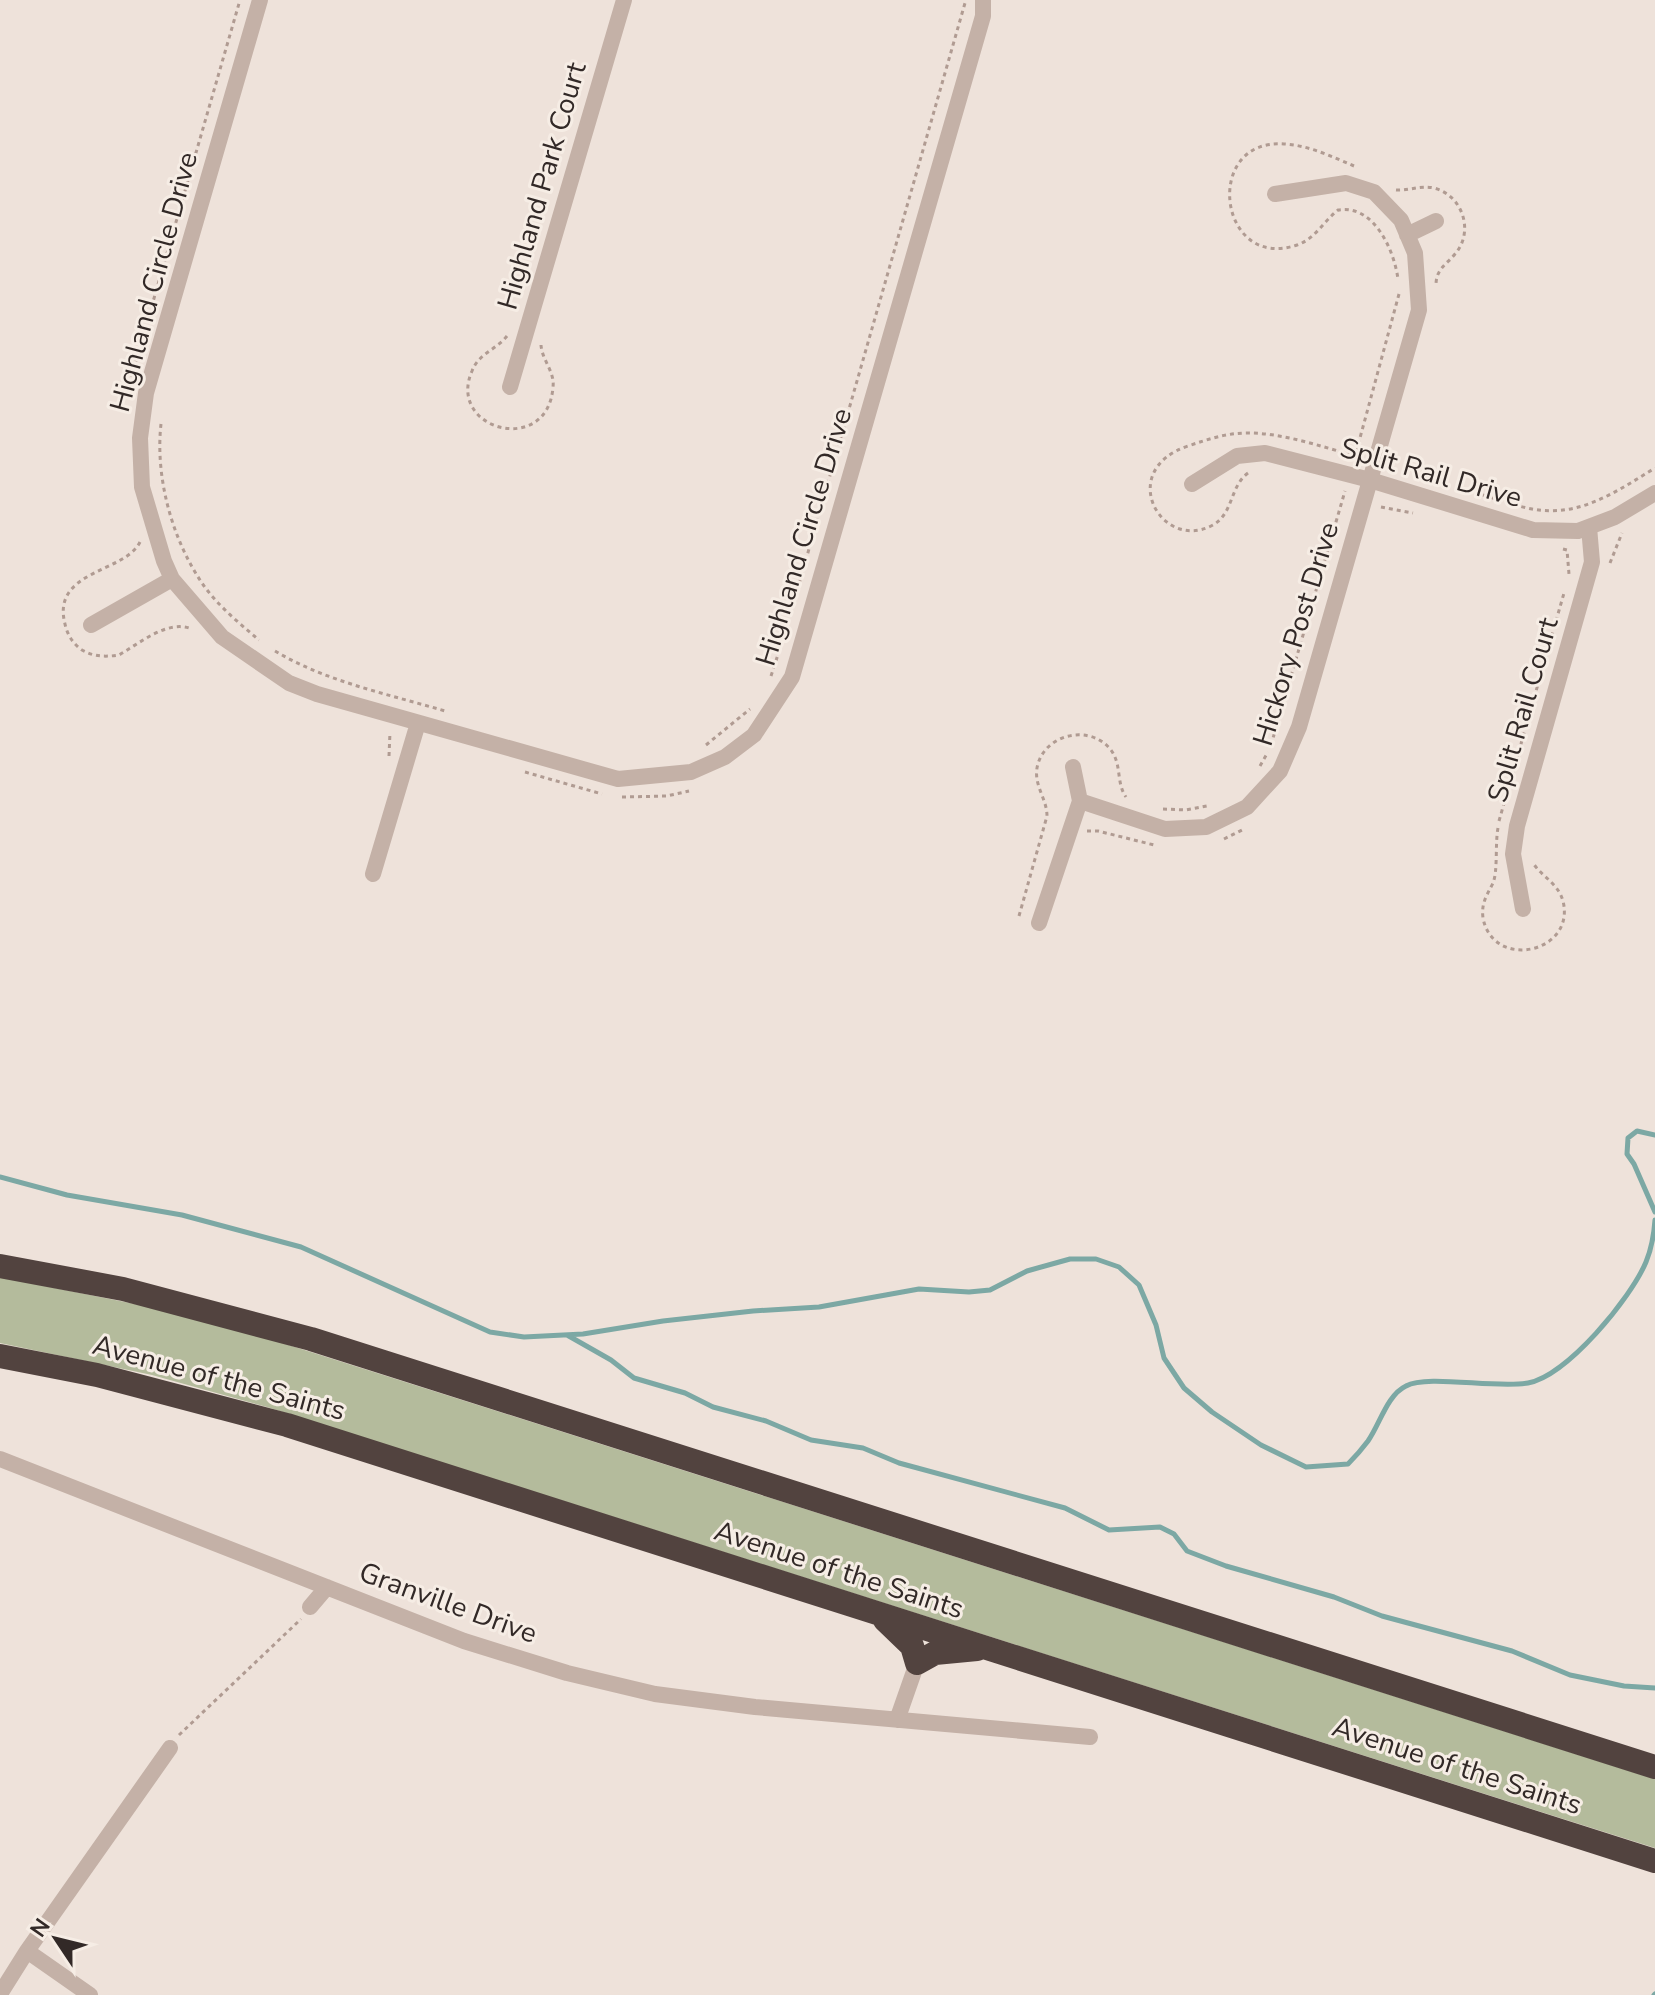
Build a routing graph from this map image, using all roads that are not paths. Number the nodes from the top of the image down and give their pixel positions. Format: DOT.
graph roads {
  1 [pos="260,0"];
  2 [pos="624,0"];
  3 [pos="983,0"];
  4 [pos="1275,194"];
  5 [pos="1436,221"];
  6 [pos="1407,235"];
  7 [pos="510,387"];
  8 [pos="1370,480"];
  9 [pos="1192,484"];
  10 [pos="1655,493"];
  11 [pos="1589,527"];
  12 [pos="172,579"];
  13 [pos="91,625"];
  14 [pos="416,731"];
  15 [pos="1073,767"];
  16 [pos="1080,801"];
  17 [pos="373,874"];
  18 [pos="1523,909"];
  19 [pos="1039,923"];
  20 [pos="0,1266"];
  21 [pos="0,1356"];
  22 [pos="0,1459"];
  23 [pos="327,1587"];
  24 [pos="308,1611"];
  25 [pos="875,1613"];
  26 [pos="987,1649"];
  27 [pos="917,1663"];
  28 [pos="897,1720"];
  29 [pos="1090,1737"];
  30 [pos="170,1748"];
  31 [pos="1655,1767"];
  32 [pos="1655,1861"];
  33 [pos="27,1951"];
  34 [pos="0,1994"];
  35 [pos="90,1995"];
  1 -- 12 [label="street, Highland Circle Drive"];
  2 -- 7 [label="street, Highland Park Court"];
  3 -- 14 [label="street, Highland Circle Drive"];
  4 -- 6 [label="street"];
  5 -- 6 [label="street"];
  6 -- 8 [label="street, Hickory Post Drive"];
  8 -- 9 [label="street, Split Rail Drive"];
  8 -- 11 [label="street, Split Rail Drive"];
  8 -- 16 [label="street, Hickory Post Drive"];
  10 -- 11 [label="street, Split Rail Drive"];
  11 -- 18 [label="street, Split Rail Court"];
  12 -- 13 [label="street"];
  12 -- 14 [label="street, Highland Circle Drive"];
  14 -- 17 [label="street"];
  15 -- 16 [label="street"];
  16 -- 19 [label="street"];
  20 -- 31 [label="highway, Avenue of the Saints"];
  21 -- 25 [label="highway, Avenue of the Saints"];
  22 -- 23 [label="street, Granville Drive"];
  23 -- 24 [label="street"];
  23 -- 28 [label="street, Granville Drive"];
  25 -- 26 [label="highway, Avenue of the Saints"];
  25 -- 27 [label="highway"];
  26 -- 27 [label="highway"];
  26 -- 32 [label="highway, Avenue of the Saints"];
  27 -- 28 [label="street"];
  28 -- 29 [label="street, Granville Drive"];
  30 -- 33 [label="street"];
  33 -- 34 [label="street"];
  33 -- 35 [label="street"];
}
